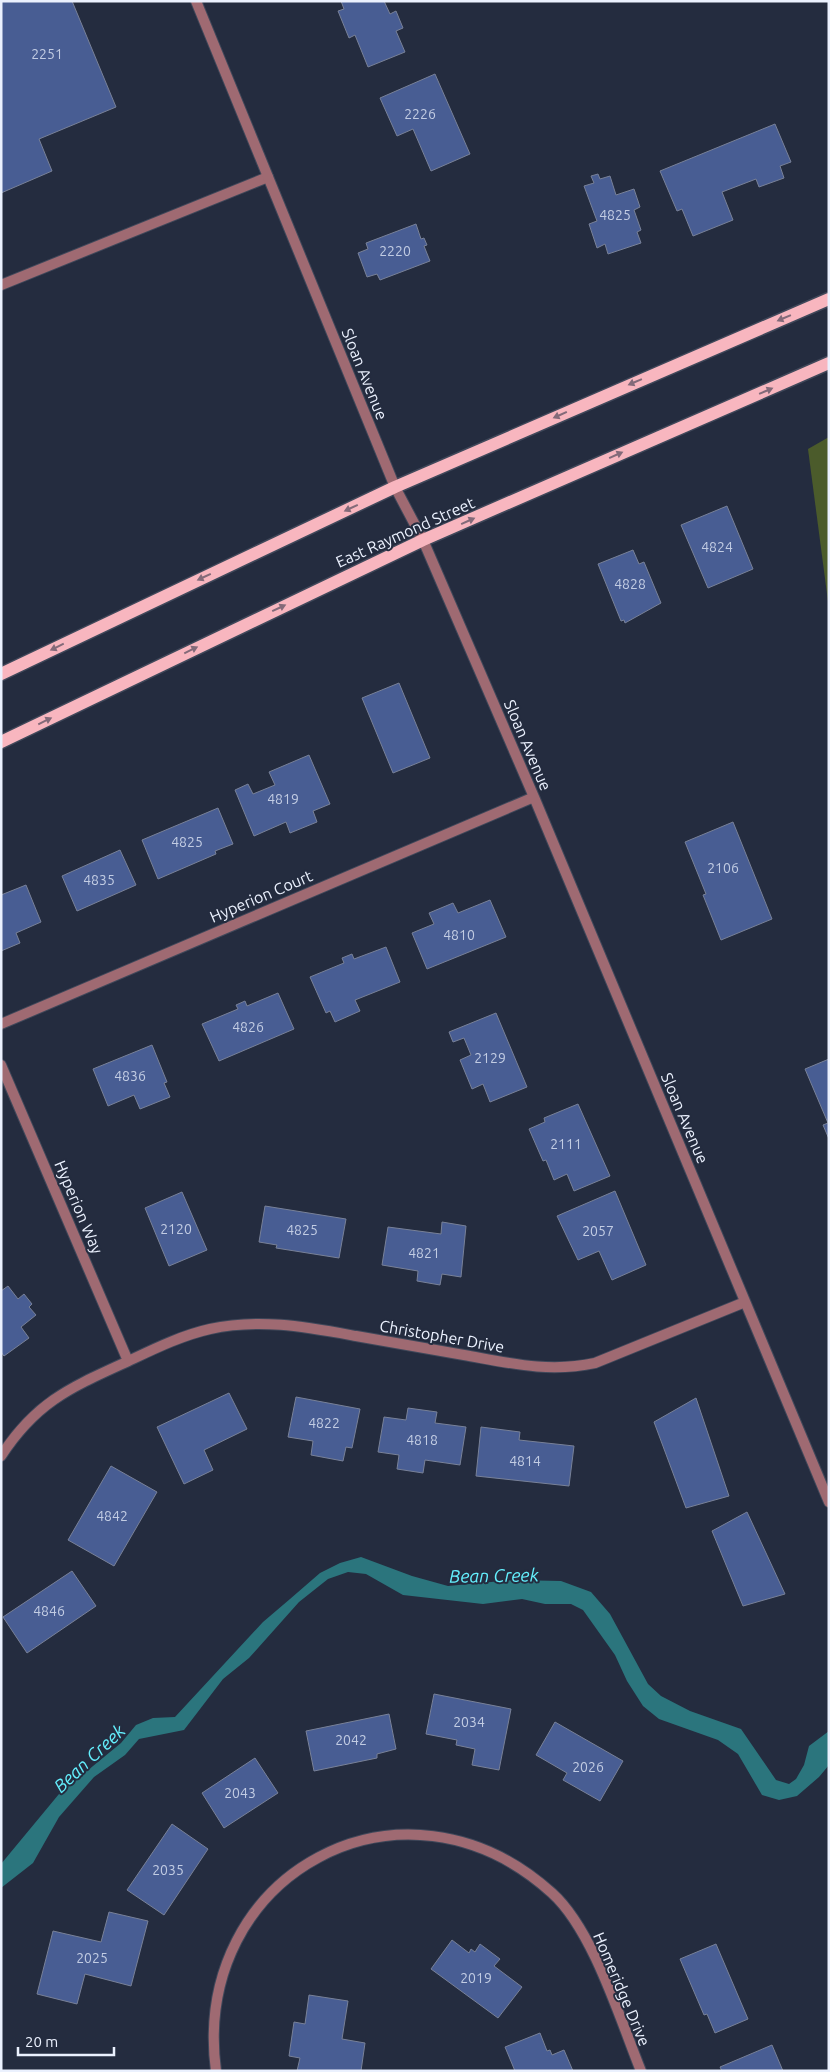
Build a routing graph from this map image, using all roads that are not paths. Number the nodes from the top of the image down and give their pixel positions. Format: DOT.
graph roads {
  1 [pos="196,1"];
  2 [pos="268,177"];
  3 [pos="1,285"];
  4 [pos="829,298"];
  5 [pos="829,363"];
  6 [pos="395,487"];
  7 [pos="423,540"];
  8 [pos="1,674"];
  9 [pos="1,742"];
  10 [pos="534,797"];
  11 [pos="1,1024"];
  12 [pos="1,1065"];
  13 [pos="746,1302"];
  14 [pos="128,1361"];
  15 [pos="1,1456"];
  16 [pos="829,1502"];
  17 [pos="216,2071"];
  18 [pos="641,2071"];
  1 -- 2 [label="street, Sloan Avenue"];
  2 -- 3 [label="street"];
  2 -- 6 [label="street, Sloan Avenue"];
  4 -- 6 [label="main road, one-way"];
  7 -- 5 [label="main road, East Raymond Street, one-way"];
  6 -- 7 [label="street, Sloan Avenue"];
  6 -- 8 [label="main road, one-way"];
  9 -- 7 [label="main road, East Raymond Street, one-way"];
  7 -- 10 [label="street, Sloan Avenue"];
  10 -- 11 [label="street, Hyperion Court"];
  10 -- 13 [label="street, Sloan Avenue"];
  12 -- 14 [label="street, Hyperion Way"];
  13 -- 14 [label="street, Christopher Drive"];
  13 -- 16 [label="street, Sloan Avenue"];
  14 -- 15 [label="street, Christopher Drive"];
  17 -- 18 [label="street, Homeridge Drive"];
}
